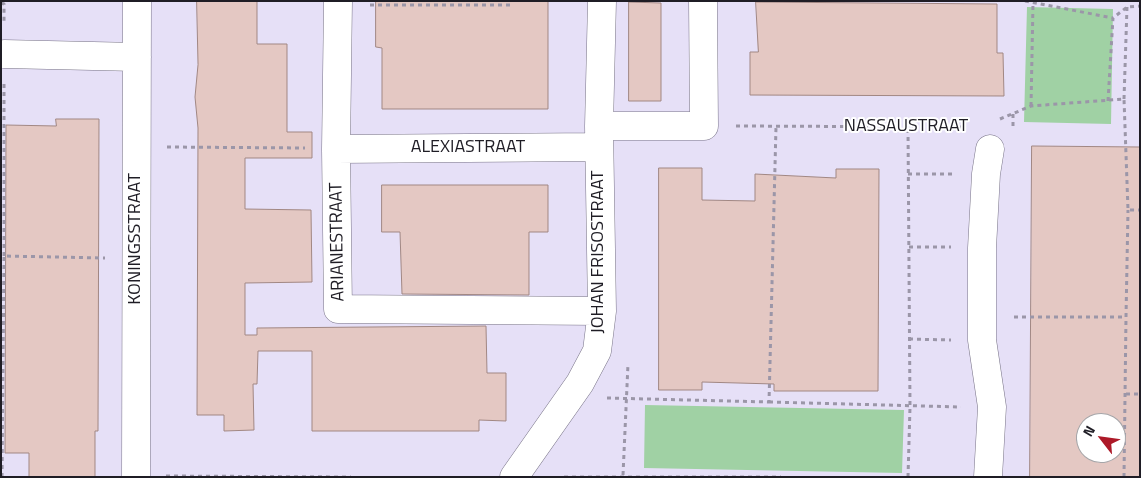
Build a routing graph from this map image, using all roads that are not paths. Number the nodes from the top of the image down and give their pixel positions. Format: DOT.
graph roads {
  1 [pos="137,1"];
  2 [pos="602,1"];
  3 [pos="703,1"];
  4 [pos="338,3"];
  5 [pos="4,54"];
  6 [pos="136,57"];
  7 [pos="599,137"];
  8 [pos="336,149"];
  9 [pos="986,150"];
  10 [pos="602,311"];
  11 [pos="147,476"];
  12 [pos="514,477"];
  13 [pos="988,477"];
  1 -- 6 [label="street, KONINGSSTRAAT"];
  2 -- 7 [label="street, JOHAN FRISOSTRAAT"];
  3 -- 7 [label="street"];
  4 -- 8 [label="street, ARIANESTRAAT"];
  5 -- 6 [label="street"];
  6 -- 11 [label="street, KONINGSSTRAAT"];
  7 -- 8 [label="street, ALEXIASTRAAT"];
  7 -- 10 [label="street, JOHAN FRISOSTRAAT"];
  8 -- 10 [label="street, ARIANESTRAAT"];
  9 -- 13 [label="street"];
  10 -- 12 [label="street, JOHAN FRISOSTRAAT"];
}
